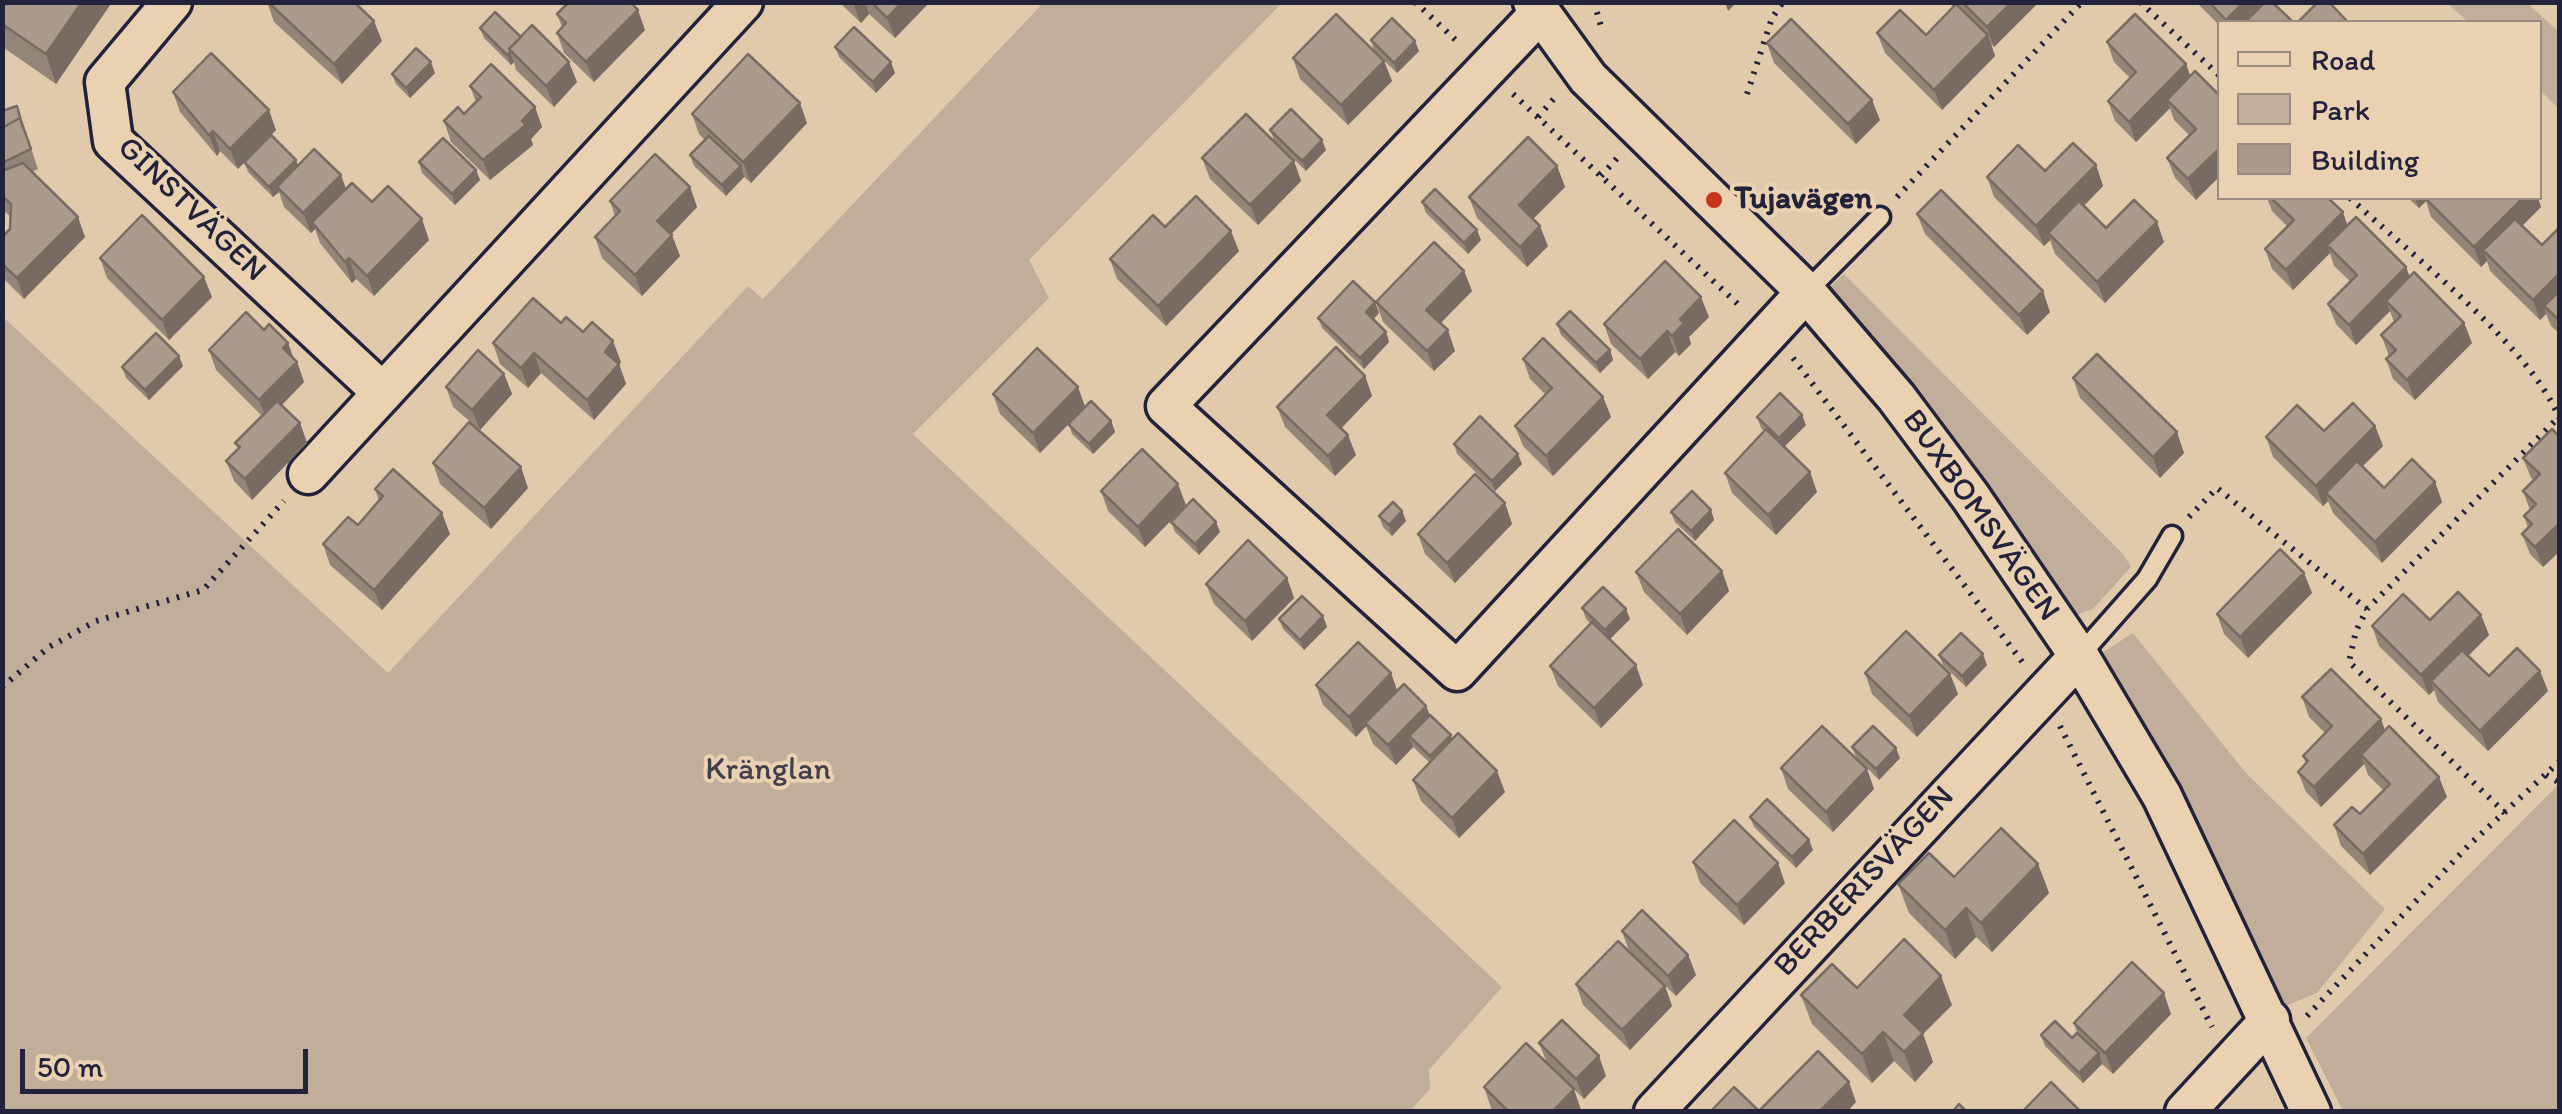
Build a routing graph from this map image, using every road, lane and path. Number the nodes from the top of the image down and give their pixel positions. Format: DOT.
graph roads {
  1 [pos="172,2"];
  2 [pos="743,2"];
  3 [pos="1415,2"];
  4 [pos="1784,2"];
  5 [pos="2082,2"];
  6 [pos="2140,2"];
  7 [pos="1536,8"];
  8 [pos="1486,69"];
  9 [pos="2217,73"];
  10 [pos="1747,94"];
  11 [pos="2352,200"];
  12 [pos="1880,216"];
  13 [pos="1806,292"];
  14 [pos="1749,314"];
  15 [pos="1788,352"];
  16 [pos="383,393"];
  17 [pos="2559,418"];
  18 [pos="308,474"];
  19 [pos="2172,536"];
  20 [pos="2368,609"];
  21 [pos="2079,656"];
  22 [pos="2030,672"];
  23 [pos="2,686"];
  24 [pos="2059,724"];
  25 [pos="2560,761"];
  26 [pos="2546,776"];
  27 [pos="2560,783"];
  28 [pos="2505,813"];
  29 [pos="2276,1032"];
  30 [pos="2230,1063"];
  31 [pos="1654,1112"];
  32 [pos="2185,1112"];
  33 [pos="2311,1112"];
  1 -- 16 [label="street, GINSTVÄGEN"];
  2 -- 16 [label="street"];
  3 -- 8 [label="path"];
  4 -- 10 [label="path"];
  5 -- 12 [label="path"];
  6 -- 9 [label="path"];
  7 -- 8 [label="street"];
  7 -- 13 [label="street, BUXBOMSVÄGEN"];
  8 -- 13 [label="street"];
  8 -- 14 [label="path"];
  11 -- 17 [label="path"];
  12 -- 13 [label="lane"];
  13 -- 21 [label="street, BUXBOMSVÄGEN"];
  15 -- 22 [label="path"];
  16 -- 18 [label="street"];
  17 -- 20 [label="path"];
  18 -- 23 [label="path"];
  19 -- 20 [label="path"];
  19 -- 21 [label="lane"];
  20 -- 28 [label="path"];
  21 -- 29 [label="street, BUXBOMSVÄGEN"];
  21 -- 31 [label="street, BERBERISVÄGEN"];
  24 -- 30 [label="path"];
  25 -- 26 [label="path"];
  26 -- 27 [label="path"];
  26 -- 28 [label="path"];
  28 -- 29 [label="path"];
  29 -- 30 [label="street"];
  29 -- 33 [label="street, BUXBOMSVÄGEN"];
  30 -- 32 [label="street"];
}
